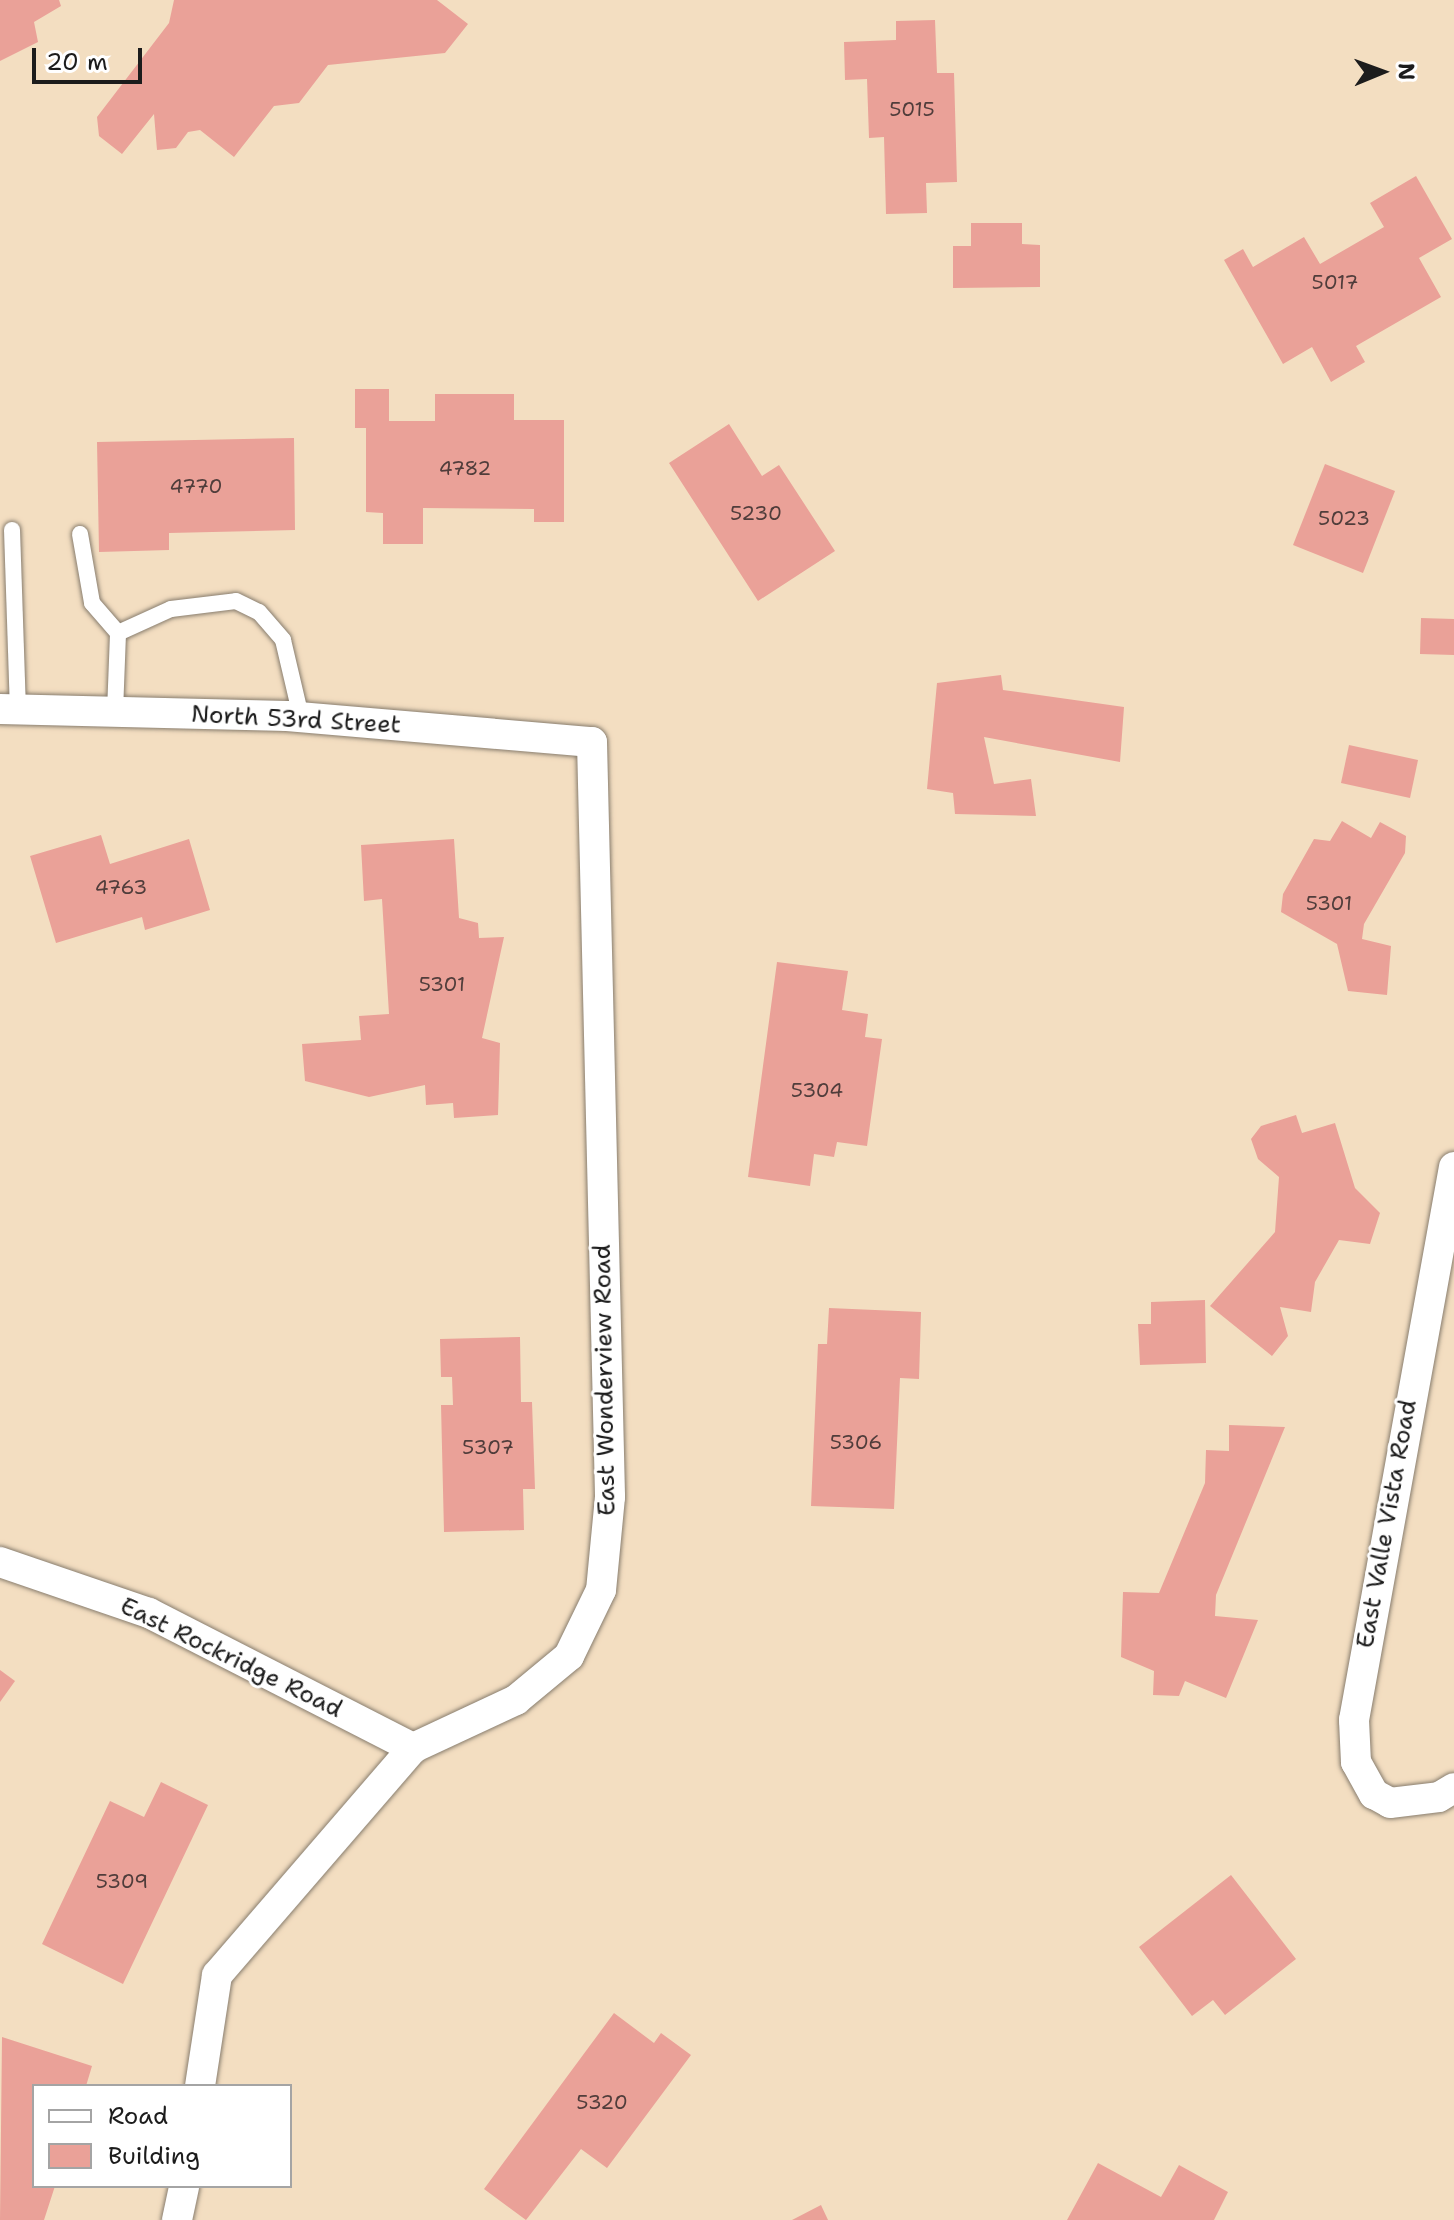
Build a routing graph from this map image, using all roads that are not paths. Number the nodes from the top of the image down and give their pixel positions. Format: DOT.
graph roads {
  1 [pos="12,530"];
  2 [pos="80,534"];
  3 [pos="118,633"];
  4 [pos="9,709"];
  5 [pos="115,712"];
  6 [pos="301,717"];
  7 [pos="592,742"];
  8 [pos="1454,1167"];
  9 [pos="0,1562"];
  10 [pos="413,1748"];
  11 [pos="1454,1788"];
  12 [pos="200,2084"];
  13 [pos="184,2188"];
  14 [pos="177,2220"];
  1 -- 4 [label="lane"];
  2 -- 3 [label="lane"];
  3 -- 5 [label="lane"];
  3 -- 6 [label="lane"];
  4 -- 5 [label="street, North 53rd Street"];
  5 -- 6 [label="street, North 53rd Street"];
  6 -- 7 [label="street, North 53rd Street"];
  7 -- 10 [label="street, East Wonderview Road"];
  8 -- 11 [label="street, East Valle Vista Road"];
  9 -- 10 [label="street, East Rockridge Road"];
  10 -- 12 [label="street, East Wonderview Road"];
  13 -- 14 [label="street"];
}
